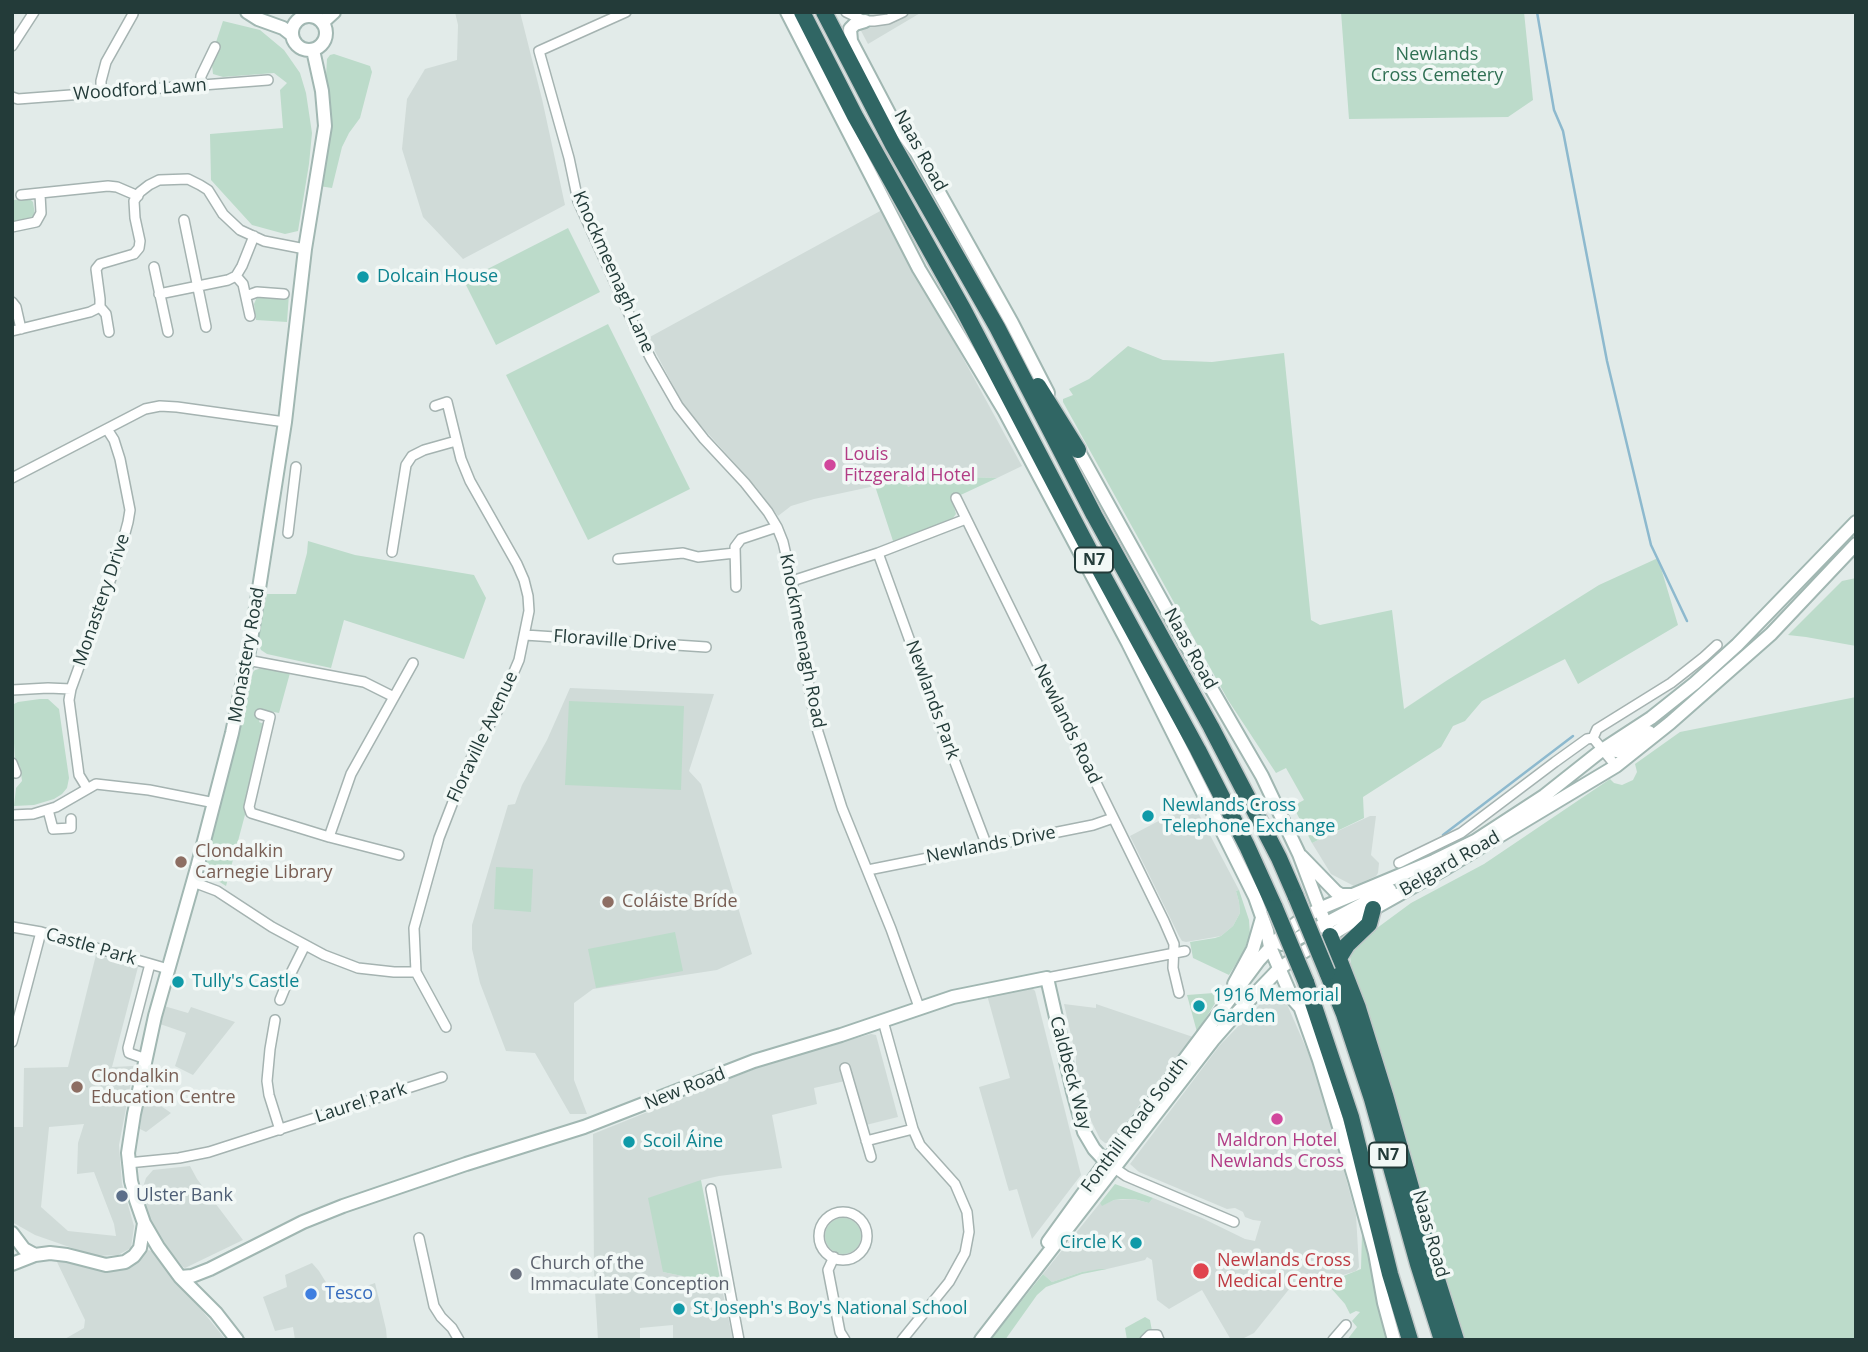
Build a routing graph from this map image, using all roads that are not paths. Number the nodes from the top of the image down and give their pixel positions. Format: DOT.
graph roads {
  1 [pos="34,12"];
  2 [pos="258,12"];
  3 [pos="334,12"];
  4 [pos="626,12"];
  5 [pos="787,12"];
  6 [pos="802,12"];
  7 [pos="824,12"];
  8 [pos="846,12"];
  9 [pos="903,12"];
  10 [pos="248,13"];
  11 [pos="133,14"];
  12 [pos="297,20"];
  13 [pos="865,21"];
  14 [pos="323,22"];
  15 [pos="292,35"];
  16 [pos="12,46"];
  17 [pos="215,47"];
  18 [pos="313,50"];
  19 [pos="268,80"];
  20 [pos="200,86"];
  21 [pos="101,93"];
  22 [pos="12,97"];
  23 [pos="40,194"];
  24 [pos="21,195"];
  25 [pos="138,196"];
  26 [pos="908,214"];
  27 [pos="184,220"];
  28 [pos="12,227"];
  29 [pos="254,236"];
  30 [pos="305,249"];
  31 [pos="154,267"];
  32 [pos="236,276"];
  33 [pos="198,286"];
  34 [pos="159,294"];
  35 [pos="284,294"];
  36 [pos="246,296"];
  37 [pos="12,302"];
  38 [pos="100,307"];
  39 [pos="250,316"];
  40 [pos="206,327"];
  41 [pos="997,327"];
  42 [pos="17,330"];
  43 [pos="109,332"];
  44 [pos="167,332"];
  45 [pos="435,406"];
  46 [pos="1005,412"];
  47 [pos="285,422"];
  48 [pos="107,429"];
  49 [pos="456,441"];
  50 [pos="715,449"];
  51 [pos="1078,450"];
  52 [pos="296,467"];
  53 [pos="12,478"];
  54 [pos="956,498"];
  55 [pos="273,506"];
  56 [pos="291,509"];
  57 [pos="966,520"];
  58 [pos="1856,522"];
  59 [pos="778,527"];
  60 [pos="288,533"];
  61 [pos="1856,544"];
  62 [pos="392,552"];
  63 [pos="735,553"];
  64 [pos="878,553"];
  65 [pos="618,559"];
  66 [pos="792,581"];
  67 [pos="736,587"];
  68 [pos="525,635"];
  69 [pos="1717,645"];
  70 [pos="706,647"];
  71 [pos="247,660"];
  72 [pos="414,663"];
  73 [pos="71,689"];
  74 [pos="12,690"];
  75 [pos="394,696"];
  76 [pos="260,715"];
  77 [pos="1670,723"];
  78 [pos="1593,737"];
  79 [pos="1602,750"];
  80 [pos="1616,766"];
  81 [pos="87,788"];
  82 [pos="1544,796"];
  83 [pos="215,803"];
  84 [pos="48,810"];
  85 [pos="12,815"];
  86 [pos="1113,818"];
  87 [pos="71,819"];
  88 [pos="329,837"];
  89 [pos="987,846"];
  90 [pos="1299,854"];
  91 [pos="398,855"];
  92 [pos="1399,863"];
  93 [pos="868,870"];
  94 [pos="1431,876"];
  95 [pos="193,882"];
  96 [pos="1358,894"];
  97 [pos="1320,909"];
  98 [pos="1373,909"];
  99 [pos="1269,913"];
  100 [pos="12,927"];
  101 [pos="1328,930"];
  102 [pos="41,932"];
  103 [pos="1274,940"];
  104 [pos="305,945"];
  105 [pos="1185,951"];
  106 [pos="1174,952"];
  107 [pos="1339,958"];
  108 [pos="150,964"];
  109 [pos="1282,967"];
  110 [pos="168,969"];
  111 [pos="416,972"];
  112 [pos="1046,978"];
  113 [pos="1261,987"];
  114 [pos="1288,989"];
  115 [pos="1179,993"];
  116 [pos="280,1000"];
  117 [pos="1299,1006"];
  118 [pos="919,1007"];
  119 [pos="1221,1011"];
  120 [pos="275,1020"];
  121 [pos="883,1021"];
  122 [pos="446,1027"];
  123 [pos="12,1042"];
  124 [pos="146,1059"];
  125 [pos="845,1068"];
  126 [pos="442,1077"];
  127 [pos="913,1129"];
  128 [pos="280,1130"];
  129 [pos="866,1141"];
  130 [pos="871,1157"];
  131 [pos="128,1163"];
  132 [pos="1110,1165"];
  133 [pos="711,1189"];
  134 [pos="1234,1222"];
  135 [pos="144,1223"];
  136 [pos="15,1238"];
  137 [pos="419,1238"];
  138 [pos="158,1247"];
  139 [pos="141,1248"];
  140 [pos="1375,1253"];
  141 [pos="35,1255"];
  142 [pos="834,1258"];
  143 [pos="12,1262"];
  144 [pos="186,1283"];
  145 [pos="1346,1325"];
  146 [pos="237,1340"];
  147 [pos="460,1340"];
  148 [pos="739,1340"];
  149 [pos="845,1340"];
  150 [pos="902,1340"];
  151 [pos="981,1340"];
  152 [pos="1145,1340"];
  153 [pos="1159,1340"];
  154 [pos="1333,1340"];
  155 [pos="1394,1340"];
  156 [pos="1400,1340"];
  157 [pos="1410,1340"];
  158 [pos="1442,1340"];
  159 [pos="1456,1340"];
  1 -- 16 [label="street"];
  2 -- 10 [label="main road"];
  2 -- 12 [label="main road"];
  3 -- 14 [label="main road"];
  4 -- 50 [label="street, Knockmeenagh Lane"];
  5 -- 46 [label="main road"];
  6 -- 26 [label="highway, N7"];
  7 -- 41 [label="highway, Naas Road / N7"];
  8 -- 13 [label="street"];
  9 -- 13 [label="street"];
  10 -- 15 [label="main road"];
  11 -- 21 [label="street"];
  12 -- 14 [label="main road"];
  12 -- 15 [label="main road"];
  13 -- 51 [label="main road"];
  14 -- 18 [label="main road"];
  15 -- 18 [label="main road"];
  17 -- 20 [label="street"];
  18 -- 30 [label="main road, Monastery Road"];
  19 -- 20 [label="street, Woodford Lawn"];
  20 -- 21 [label="street, Woodford Lawn"];
  21 -- 22 [label="street, Woodford Lawn"];
  23 -- 24 [label="street"];
  23 -- 25 [label="street"];
  23 -- 28 [label="street"];
  25 -- 29 [label="street"];
  25 -- 38 [label="street"];
  26 -- 46 [label="highway, N7"];
  26 -- 99 [label="highway, N7"];
  27 -- 33 [label="street"];
  29 -- 30 [label="street"];
  29 -- 32 [label="street"];
  30 -- 47 [label="main road, Monastery Road"];
  31 -- 34 [label="street"];
  32 -- 33 [label="street"];
  32 -- 36 [label="street"];
  33 -- 34 [label="street"];
  33 -- 40 [label="street"];
  34 -- 44 [label="street"];
  35 -- 36 [label="street"];
  36 -- 39 [label="street"];
  37 -- 42 [label="street"];
  38 -- 42 [label="street"];
  38 -- 43 [label="street"];
  41 -- 51 [label="highway"];
  41 -- 158 [label="highway, Naas Road / N7, bridge"];
  45 -- 49 [label="street, Floraville Avenue"];
  46 -- 99 [label="main road"];
  47 -- 48 [label="street"];
  47 -- 55 [label="main road, Monastery Road"];
  48 -- 53 [label="street"];
  48 -- 73 [label="street, Monastery Drive"];
  49 -- 62 [label="street"];
  49 -- 68 [label="street, Floraville Avenue"];
  50 -- 59 [label="street, Knockmeenagh Road"];
  51 -- 90 [label="main road"];
  52 -- 56 [label="street"];
  54 -- 57 [label="street, Newlands Road"];
  55 -- 56 [label="street"];
  55 -- 71 [label="main road, Monastery Road"];
  56 -- 60 [label="street"];
  57 -- 64 [label="street"];
  57 -- 86 [label="street, Newlands Road"];
  58 -- 79 [label="main road, Belgard Road"];
  59 -- 63 [label="street"];
  59 -- 66 [label="street, Knockmeenagh Road"];
  61 -- 77 [label="main road, Belgard Road"];
  63 -- 65 [label="street"];
  63 -- 67 [label="street"];
  64 -- 66 [label="street"];
  64 -- 89 [label="street, Newlands Park"];
  66 -- 93 [label="street, Knockmeenagh Road"];
  68 -- 70 [label="street, Floraville Drive"];
  68 -- 111 [label="street, Floraville Avenue"];
  69 -- 78 [label="street, Belgard Road"];
  71 -- 75 [label="street"];
  71 -- 83 [label="main road, Monastery Road"];
  72 -- 75 [label="street"];
  73 -- 74 [label="street, Monastery Drive"];
  73 -- 81 [label="street, Monastery Drive"];
  75 -- 88 [label="street"];
  76 -- 88 [label="street"];
  77 -- 79 [label="main road, Belgard Road"];
  77 -- 80 [label="main road, Belgard Road"];
  78 -- 79 [label="street"];
  78 -- 92 [label="street, Belgard Road"];
  79 -- 80 [label="street"];
  79 -- 82 [label="main road, Belgard Road"];
  80 -- 82 [label="main road, Belgard Road"];
  80 -- 94 [label="main road, Belgard Road"];
  81 -- 83 [label="street"];
  81 -- 84 [label="street"];
  82 -- 96 [label="main road, Belgard Road"];
  83 -- 95 [label="main road, Monastery Road"];
  84 -- 85 [label="street"];
  84 -- 87 [label="street"];
  86 -- 89 [label="street, Newlands Drive"];
  86 -- 106 [label="street, Newlands Road"];
  88 -- 91 [label="street"];
  89 -- 93 [label="street, Newlands Drive"];
  90 -- 96 [label="main road"];
  90 -- 97 [label="main road"];
  93 -- 118 [label="street, Knockmeenagh Road"];
  94 -- 98 [label="main road, Belgard Road"];
  94 -- 101 [label="main road"];
  95 -- 104 [label="street"];
  95 -- 110 [label="main road, Monastery Road"];
  96 -- 97 [label="main road, Belgard Road"];
  97 -- 101 [label="main road"];
  97 -- 103 [label="main road, Belgard Road"];
  98 -- 101 [label="main road, Belgard Road"];
  98 -- 107 [label="highway"];
  99 -- 103 [label="main road"];
  99 -- 119 [label="main road"];
  99 -- 157 [label="highway, N7, bridge"];
  100 -- 102 [label="street, Castle Park"];
  101 -- 103 [label="main road"];
  101 -- 107 [label="highway"];
  101 -- 109 [label="main road, Belgard Road"];
  102 -- 108 [label="street, Castle Park"];
  102 -- 123 [label="street"];
  103 -- 109 [label="main road"];
  103 -- 119 [label="main road, Fonthill Road South"];
  104 -- 111 [label="street"];
  104 -- 116 [label="street"];
  105 -- 106 [label="street, New Road"];
  106 -- 112 [label="street, New Road"];
  106 -- 115 [label="street, Newlands Road"];
  107 -- 159 [label="highway"];
  108 -- 110 [label="street, Castle Park"];
  108 -- 124 [label="street"];
  109 -- 113 [label="main road, Fonthill Road South"];
  109 -- 114 [label="main road"];
  109 -- 117 [label="main road"];
  110 -- 124 [label="main road, Monastery Road"];
  111 -- 122 [label="street, Floraville Avenue"];
  112 -- 118 [label="main road, New Road"];
  112 -- 132 [label="main road, Caldbeck Way"];
  113 -- 114 [label="main road"];
  113 -- 132 [label="main road, Fonthill Road South"];
  114 -- 117 [label="main road"];
  117 -- 140 [label="main road"];
  118 -- 121 [label="main road, New Road"];
  119 -- 132 [label="main road, Fonthill Road South"];
  120 -- 128 [label="street"];
  121 -- 127 [label="street"];
  121 -- 144 [label="main road, New Road"];
  124 -- 131 [label="main road, Monastery Road"];
  125 -- 129 [label="street"];
  126 -- 128 [label="street, Laurel Park"];
  127 -- 129 [label="street"];
  127 -- 150 [label="street"];
  128 -- 131 [label="street, Laurel Park"];
  129 -- 130 [label="street"];
  131 -- 135 [label="main road, Monastery Road"];
  132 -- 134 [label="street"];
  132 -- 151 [label="main road, Fonthill Road South"];
  133 -- 148 [label="street"];
  135 -- 138 [label="main road, Monastery Road"];
  135 -- 139 [label="main road"];
  136 -- 141 [label="main road"];
  136 -- 143 [label="main road"];
  137 -- 147 [label="street"];
  138 -- 139 [label="main road"];
  138 -- 144 [label="main road, Monastery Road"];
  139 -- 141 [label="main road"];
  140 -- 155 [label="main road"];
  140 -- 156 [label="highway"];
  141 -- 143 [label="main road"];
  142 -- 142 [label="street"];
  142 -- 149 [label="street"];
  144 -- 146 [label="main road, Monastery Road"];
  145 -- 154 [label="street"];
  152 -- 153 [label="street"];
}
